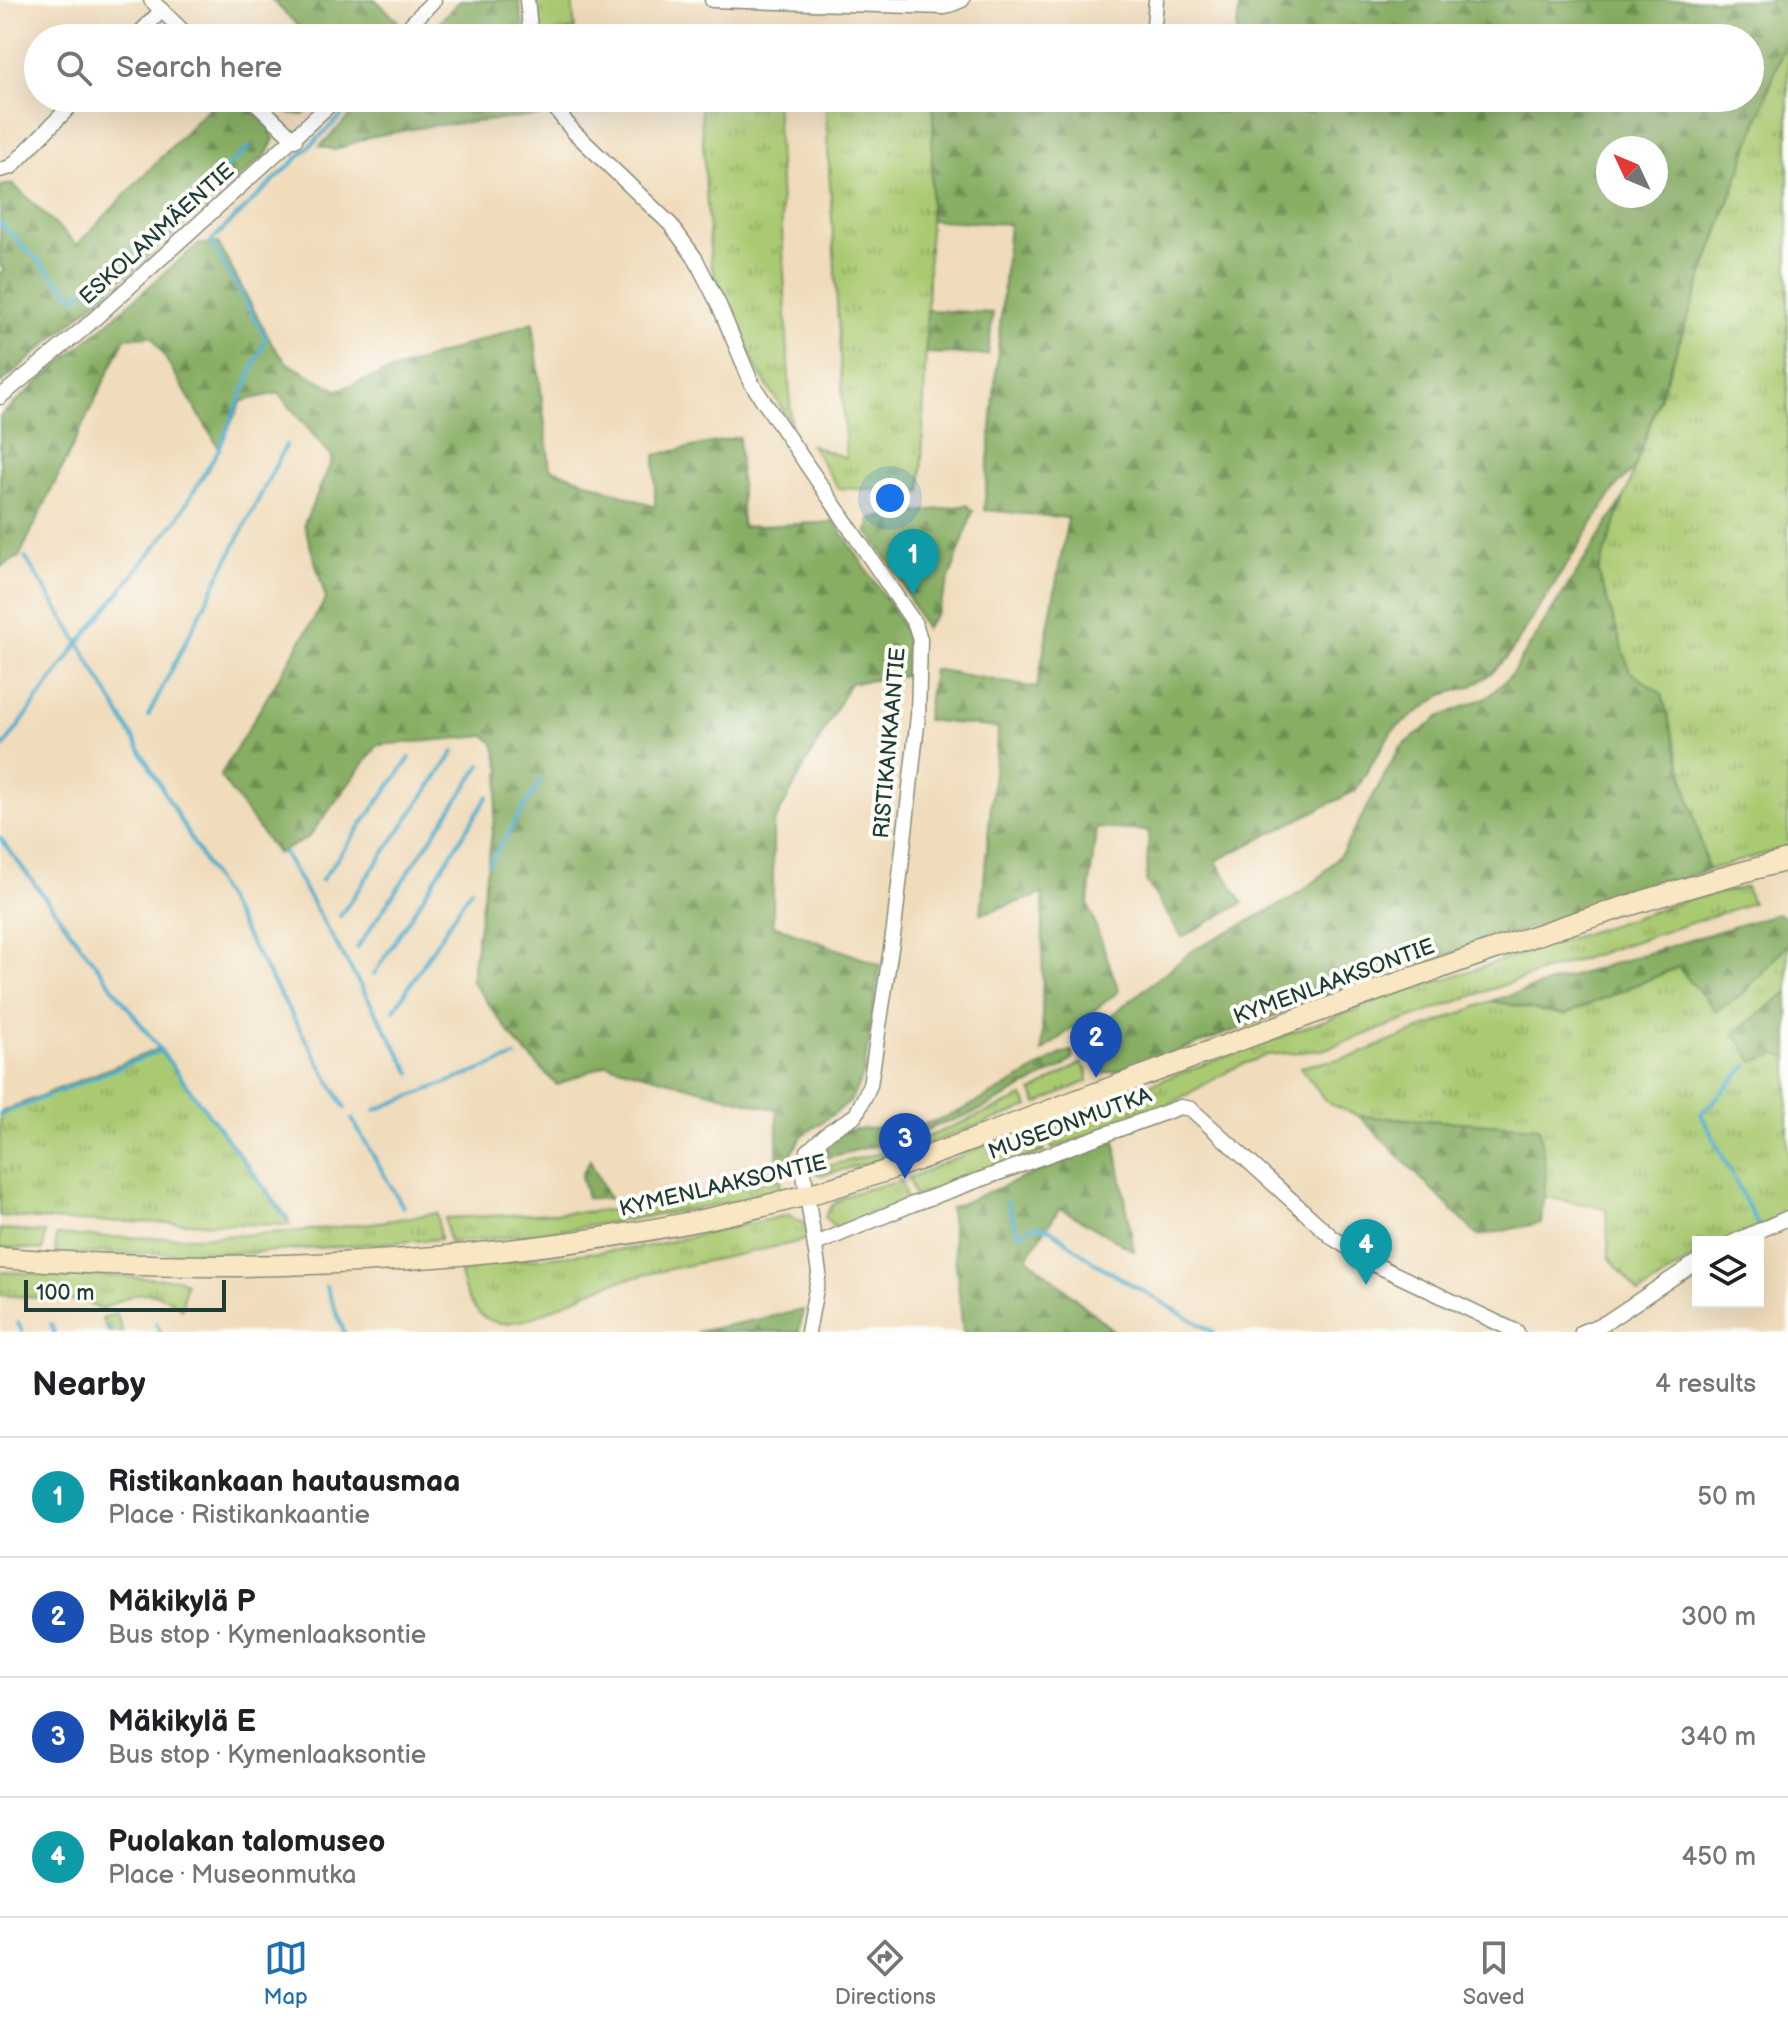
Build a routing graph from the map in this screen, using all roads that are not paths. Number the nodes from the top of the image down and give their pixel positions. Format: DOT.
graph roads {
  1 [pos="434,0"];
  2 [pos="527,0"];
  3 [pos="712,0"];
  4 [pos="962,0"];
  5 [pos="1156,0"];
  6 [pos="156,5"];
  7 [pos="144,24"];
  8 [pos="176,24"];
  9 [pos="411,24"];
  10 [pos="530,24"];
  11 [pos="1154,24"];
  12 [pos="64,112"];
  13 [pos="266,112"];
  14 [pos="323,112"];
  15 [pos="558,112"];
  16 [pos="295,140"];
  17 [pos="0,170"];
  18 [pos="0,397"];
  19 [pos="1788,860"];
  20 [pos="809,1195"];
  21 [pos="1788,1218"];
  22 [pos="1748,1236"];
  23 [pos="816,1244"];
  24 [pos="0,1258"];
  25 [pos="1692,1265"];
  26 [pos="808,1332"];
  27 [pos="1517,1332"];
  28 [pos="1582,1332"];
  1 -- 9 [label="street"];
  2 -- 10 [label="street"];
  3 -- 4 [label="street"];
  5 -- 11 [label="street"];
  6 -- 7 [label="street"];
  6 -- 8 [label="street"];
  12 -- 17 [label="street"];
  13 -- 16 [label="street"];
  14 -- 16 [label="street, ESKOLANMÄENTIE"];
  15 -- 20 [label="street, RISTIKANKAANTIE"];
  16 -- 18 [label="street, ESKOLANMÄENTIE"];
  19 -- 20 [label="main road, KYMENLAAKSONTIE"];
  20 -- 23 [label="street"];
  20 -- 24 [label="main road, KYMENLAAKSONTIE"];
  21 -- 22 [label="street"];
  23 -- 26 [label="street"];
  23 -- 27 [label="street, MUSEONMUTKA"];
  25 -- 28 [label="street"];
}
